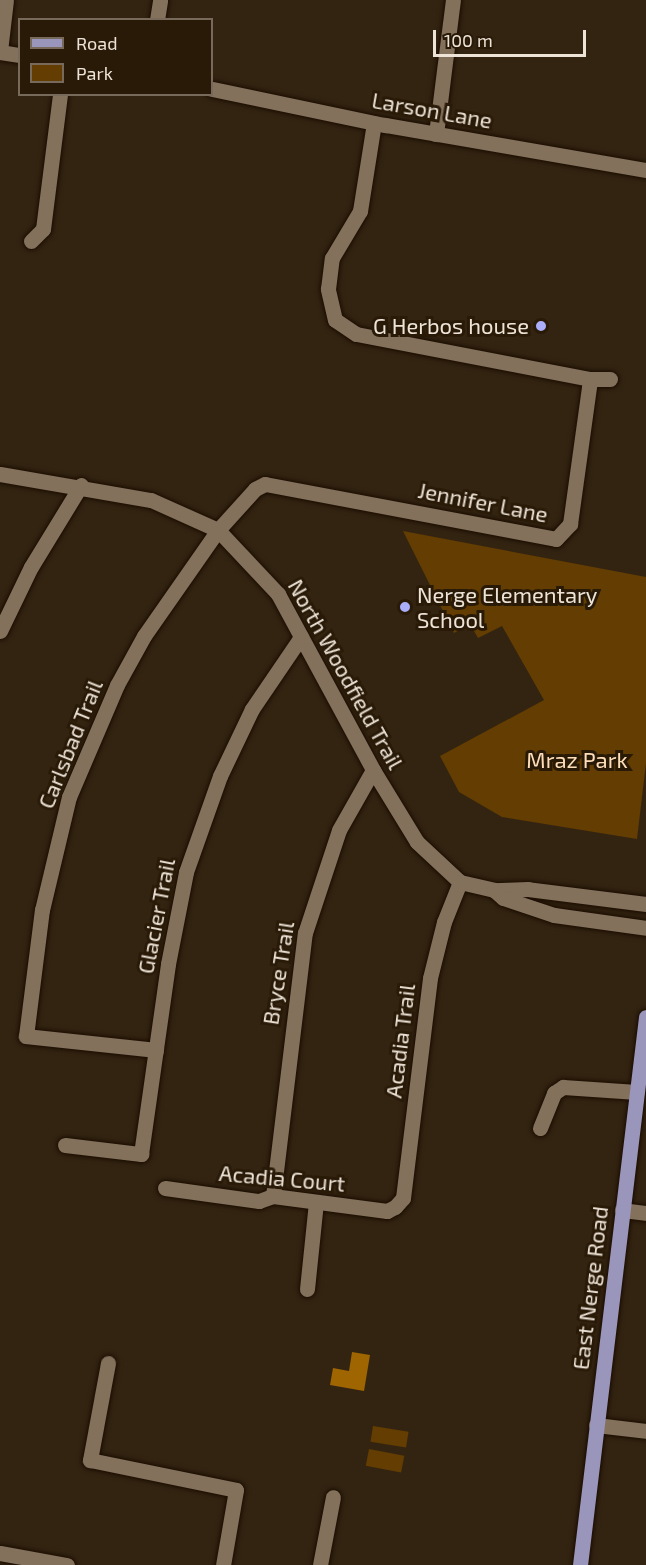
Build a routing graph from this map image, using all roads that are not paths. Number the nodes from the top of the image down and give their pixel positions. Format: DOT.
graph roads {
  1 [pos="6,0"];
  2 [pos="160,0"];
  3 [pos="453,0"];
  4 [pos="158,18"];
  5 [pos="0,52"];
  6 [pos="18,55"];
  7 [pos="213,89"];
  8 [pos="60,96"];
  9 [pos="374,123"];
  10 [pos="436,134"];
  11 [pos="646,170"];
  12 [pos="31,241"];
  13 [pos="590,379"];
  14 [pos="610,379"];
  15 [pos="0,474"];
  16 [pos="81,485"];
  17 [pos="218,530"];
  18 [pos="0,631"];
  19 [pos="301,637"];
  20 [pos="373,770"];
  21 [pos="460,882"];
  22 [pos="494,890"];
  23 [pos="646,904"];
  24 [pos="646,928"];
  25 [pos="646,1017"];
  26 [pos="156,1050"];
  27 [pos="637,1092"];
  28 [pos="540,1128"];
  29 [pos="65,1145"];
  30 [pos="165,1188"];
  31 [pos="273,1196"];
  32 [pos="316,1202"];
  33 [pos="396,1207"];
  34 [pos="622,1210"];
  35 [pos="646,1213"];
  36 [pos="308,1288"];
  37 [pos="108,1362"];
  38 [pos="596,1425"];
  39 [pos="646,1431"];
  40 [pos="333,1497"];
  41 [pos="0,1552"];
  42 [pos="22,1561"];
  43 [pos="67,1565"];
  44 [pos="224,1565"];
  45 [pos="320,1565"];
  46 [pos="580,1565"];
  1 -- 5 [label="street"];
  2 -- 4 [label="street"];
  3 -- 10 [label="street"];
  5 -- 6 [label="street"];
  7 -- 9 [label="street, Larson Lane"];
  8 -- 12 [label="street"];
  9 -- 10 [label="street, Larson Lane"];
  9 -- 13 [label="street"];
  10 -- 11 [label="street, Larson Lane"];
  13 -- 14 [label="street"];
  13 -- 17 [label="street, Jennifer Lane"];
  15 -- 16 [label="street, North Woodfield Trail"];
  16 -- 17 [label="street, North Woodfield Trail"];
  16 -- 18 [label="street"];
  17 -- 19 [label="street, North Woodfield Trail"];
  17 -- 26 [label="street, Carlsbad Trail"];
  19 -- 20 [label="street, North Woodfield Trail"];
  19 -- 26 [label="street, Glacier Trail"];
  20 -- 21 [label="street, North Woodfield Trail"];
  20 -- 31 [label="street, Bryce Trail"];
  21 -- 22 [label="street, North Woodfield Trail"];
  21 -- 33 [label="street, Acadia Trail"];
  22 -- 23 [label="street, North Woodfield Trail"];
  22 -- 24 [label="street, North Woodfield Trail"];
  25 -- 27 [label="main road, East Nerge Road"];
  26 -- 29 [label="street, Glacier Trail"];
  27 -- 28 [label="street"];
  27 -- 34 [label="main road, East Nerge Road"];
  30 -- 31 [label="street, Acadia Court"];
  31 -- 32 [label="street, Acadia Court"];
  32 -- 33 [label="street, Acadia Court"];
  32 -- 36 [label="street"];
  34 -- 35 [label="street"];
  34 -- 38 [label="main road, East Nerge Road"];
  37 -- 44 [label="street"];
  38 -- 39 [label="street"];
  38 -- 46 [label="main road, East Nerge Road"];
  40 -- 45 [label="street"];
  41 -- 42 [label="street"];
  42 -- 43 [label="street"];
}
